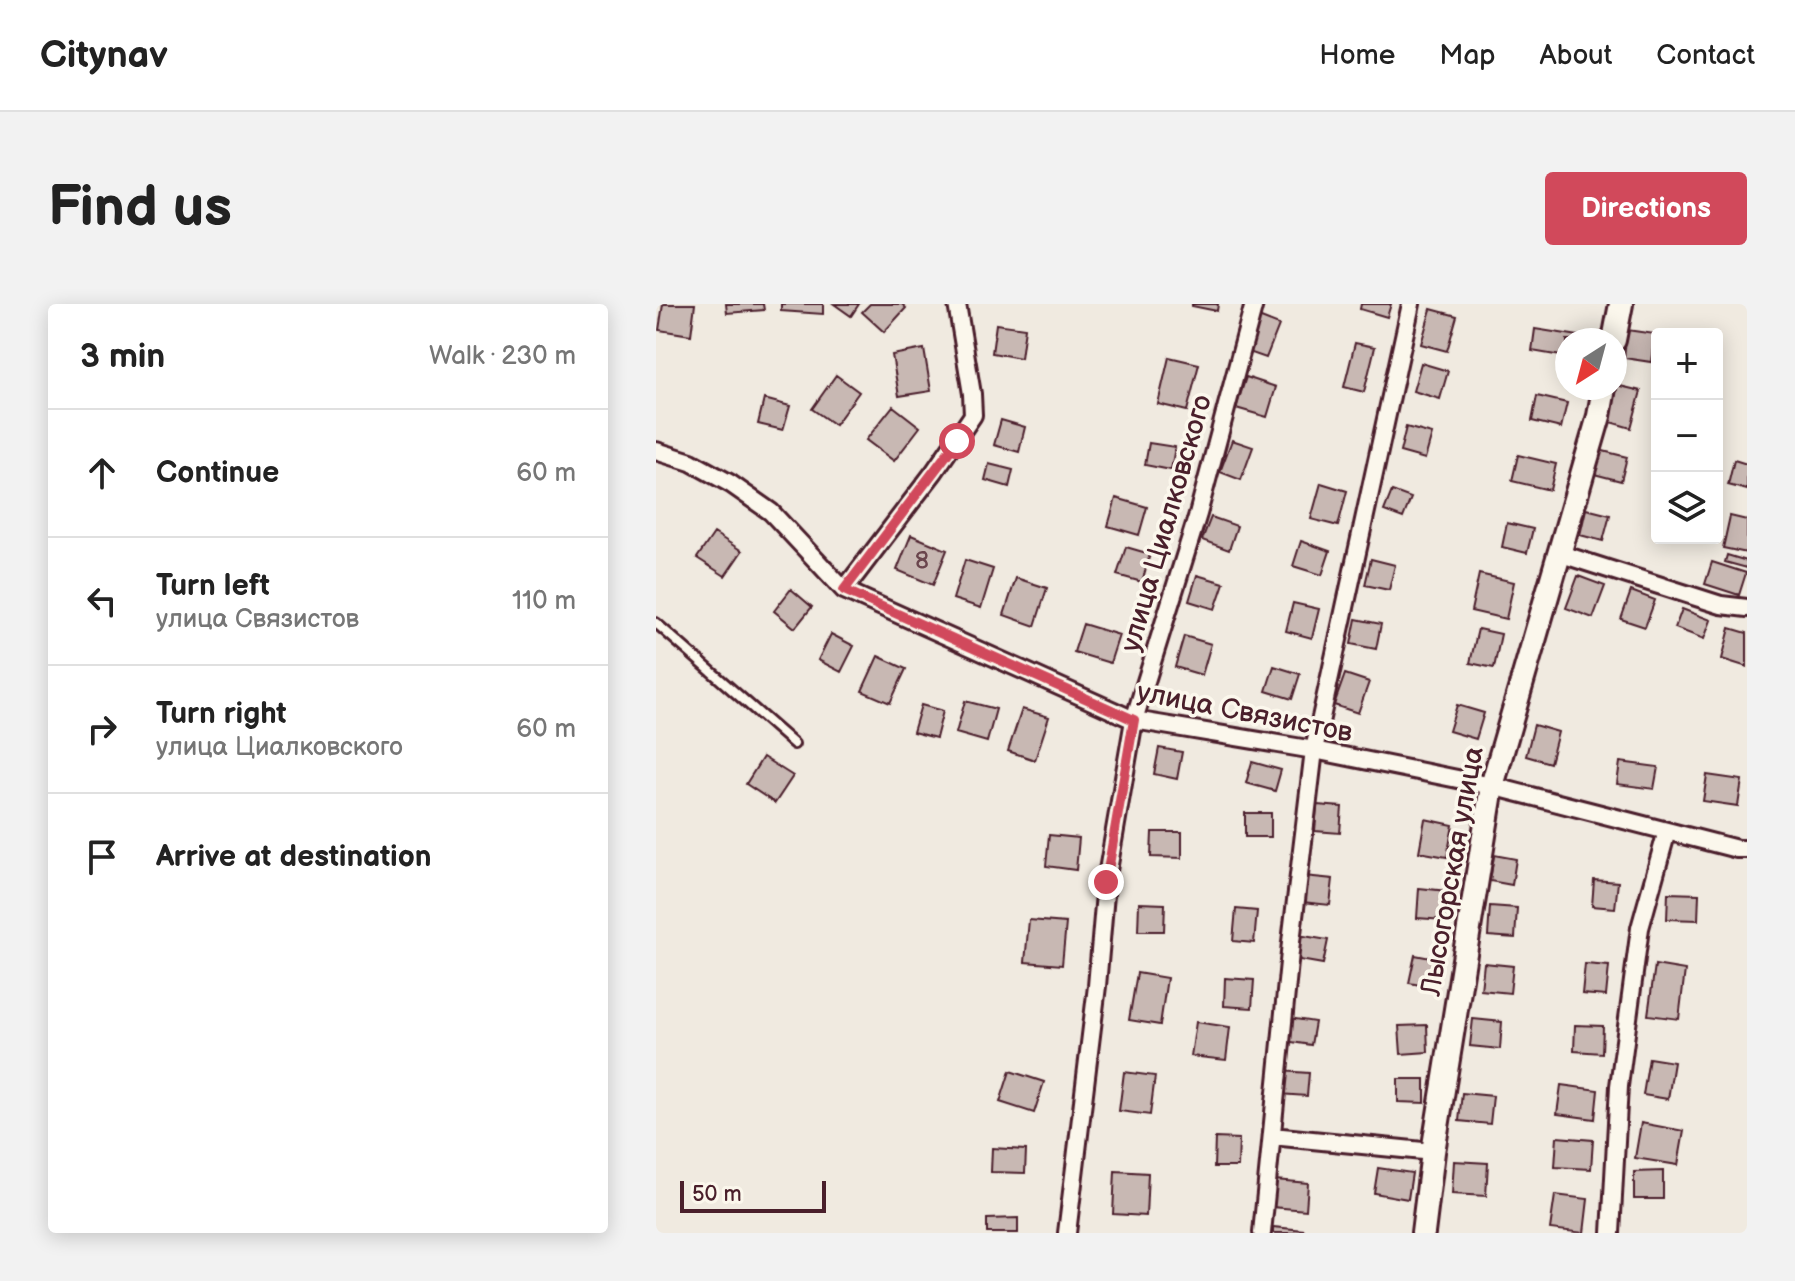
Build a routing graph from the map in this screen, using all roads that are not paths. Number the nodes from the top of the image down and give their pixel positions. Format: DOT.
graph roads {
  1 [pos="957,304"];
  2 [pos="1254,304"];
  3 [pos="1411,304"];
  4 [pos="1621,304"];
  5 [pos="1616,328"];
  6 [pos="1602,400"];
  7 [pos="656,451"];
  8 [pos="1558,553"];
  9 [pos="844,590"];
  10 [pos="1747,608"];
  11 [pos="656,623"];
  12 [pos="1134,720"];
  13 [pos="794,744"];
  14 [pos="1314,750"];
  15 [pos="1492,786"];
  16 [pos="1667,831"];
  17 [pos="1747,849"];
  18 [pos="1272,1136"];
  19 [pos="1433,1152"];
  20 [pos="1067,1233"];
  21 [pos="1262,1233"];
  22 [pos="1423,1233"];
  23 [pos="1611,1233"];
  1 -- 9 [label="street"];
  2 -- 12 [label="street, улица Циалковского"];
  3 -- 14 [label="street"];
  4 -- 5 [label="street"];
  6 -- 8 [label="street, Лысогорская улица"];
  7 -- 9 [label="street, улица Связистов"];
  8 -- 10 [label="street"];
  8 -- 15 [label="street, Лысогорская улица"];
  9 -- 12 [label="street, улица Связистов"];
  11 -- 13 [label="lane"];
  12 -- 14 [label="street, улица Связистов"];
  12 -- 20 [label="street, улица Циалковского"];
  14 -- 15 [label="street, улица Связистов"];
  14 -- 18 [label="street"];
  15 -- 16 [label="street, улица Связистов"];
  15 -- 19 [label="street, Лысогорская улица"];
  16 -- 17 [label="street, улица Связистов"];
  16 -- 23 [label="street"];
  18 -- 19 [label="street"];
  18 -- 21 [label="street"];
  19 -- 22 [label="street, Лысогорская улица"];
}
